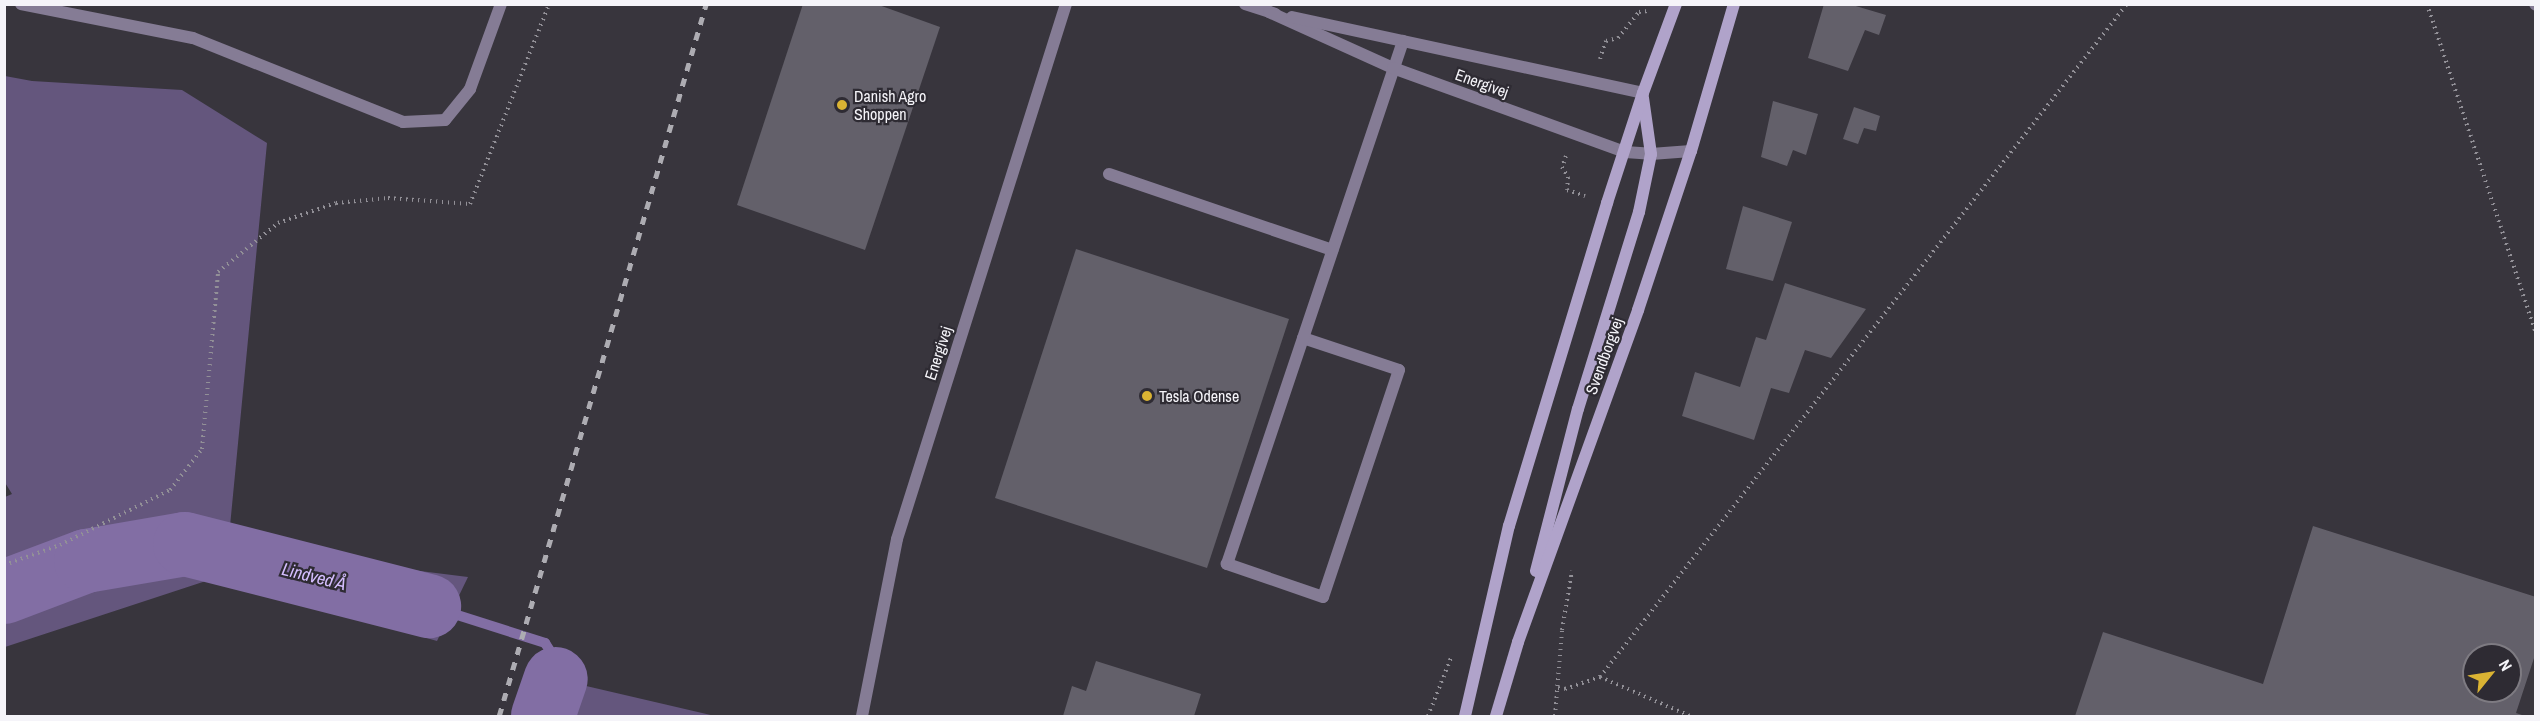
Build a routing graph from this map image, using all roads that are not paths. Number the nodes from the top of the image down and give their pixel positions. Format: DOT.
graph roads {
  1 [pos="21,4"];
  2 [pos="501,4"];
  3 [pos="1066,4"];
  4 [pos="1245,4"];
  5 [pos="1676,4"];
  6 [pos="1734,4"];
  7 [pos="1269,12"];
  8 [pos="1403,41"];
  9 [pos="1394,68"];
  10 [pos="1643,93"];
  11 [pos="1691,151"];
  12 [pos="1625,152"];
  13 [pos="1651,154"];
  14 [pos="1109,174"];
  15 [pos="1332,250"];
  16 [pos="1303,338"];
  17 [pos="1518,642"];
  18 [pos="862,717"];
  19 [pos="1465,717"];
  20 [pos="1496,717"];
  1 -- 2 [label="street"];
  3 -- 18 [label="street, Energivej"];
  4 -- 7 [label="street, Energivej"];
  5 -- 10 [label="main road"];
  6 -- 11 [label="main road, Svendborgvej"];
  7 -- 8 [label="street, Energivej"];
  7 -- 9 [label="street, Energivej"];
  8 -- 9 [label="street"];
  8 -- 10 [label="street, Energivej"];
  9 -- 12 [label="street, Energivej"];
  9 -- 15 [label="street"];
  10 -- 12 [label="main road"];
  10 -- 13 [label="main road"];
  11 -- 13 [label="street, Energivej"];
  11 -- 17 [label="main road, Svendborgvej"];
  12 -- 13 [label="street, Energivej"];
  12 -- 19 [label="main road"];
  13 -- 17 [label="main road"];
  14 -- 15 [label="street"];
  15 -- 16 [label="street"];
  16 -- 16 [label="street"];
  17 -- 20 [label="main road, Svendborgvej"];
}
